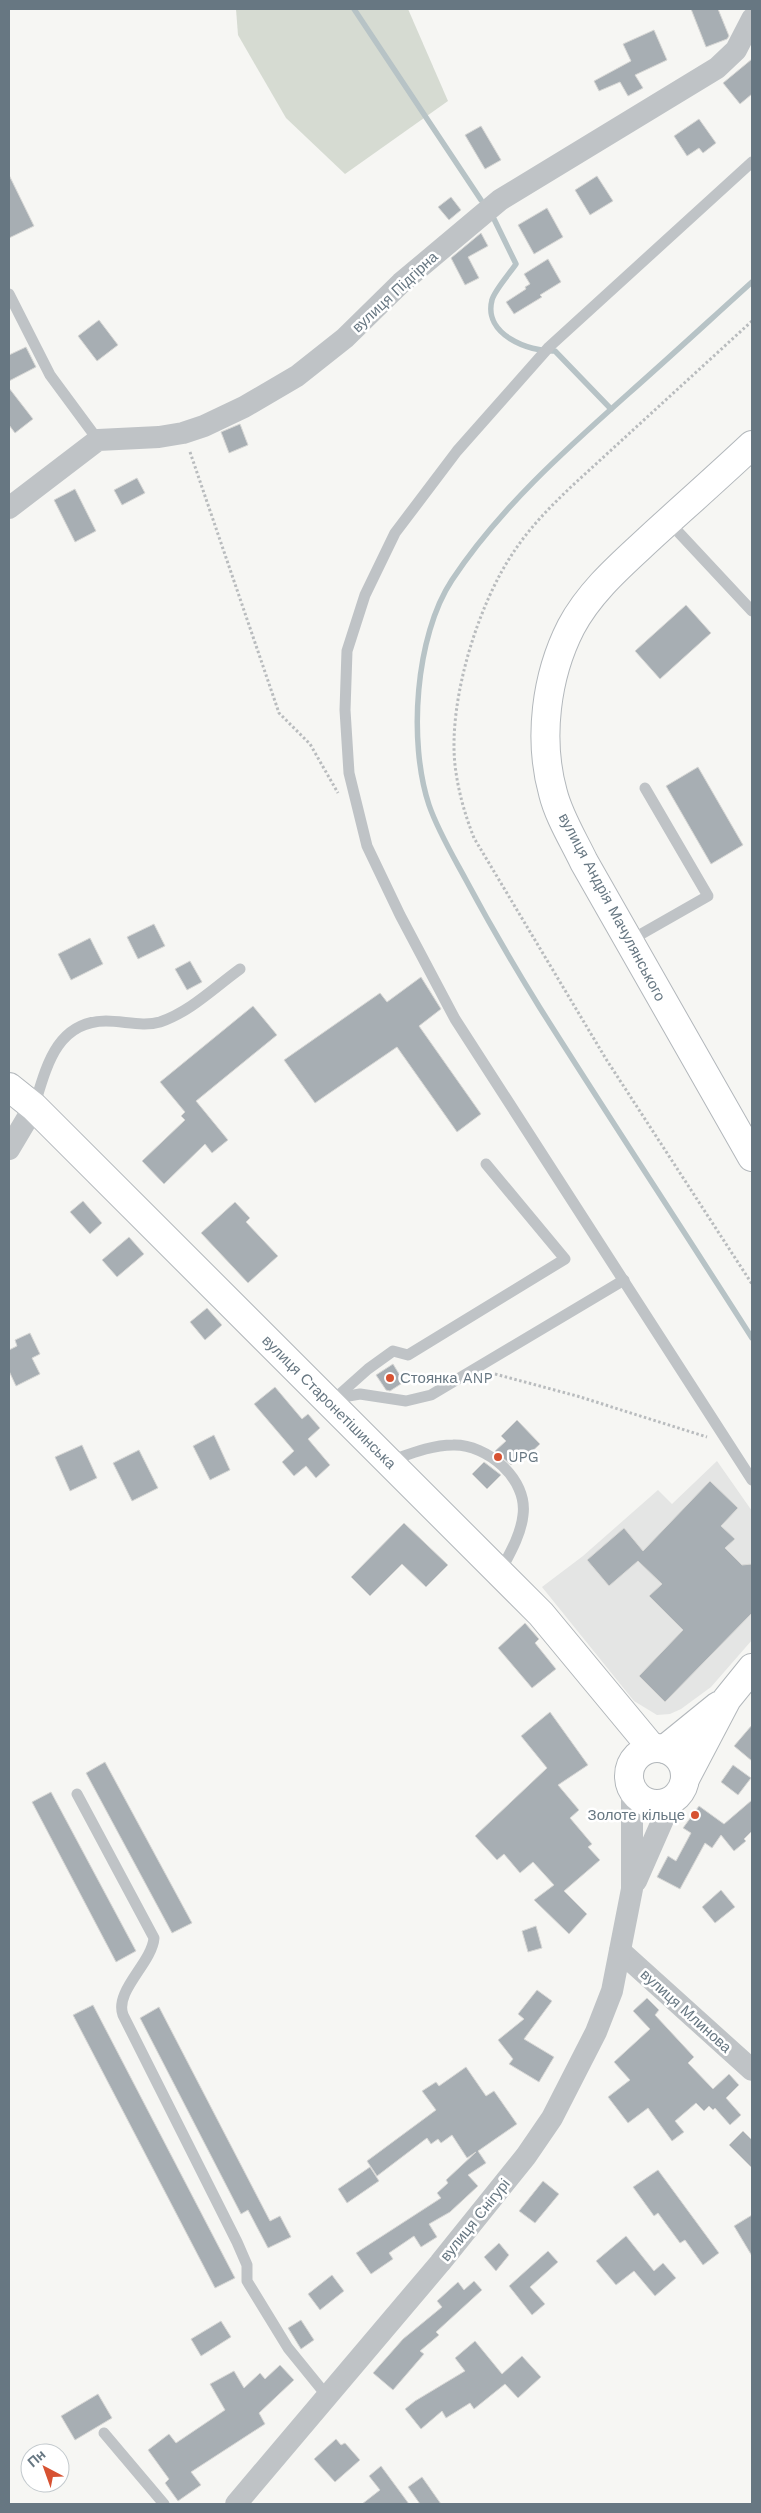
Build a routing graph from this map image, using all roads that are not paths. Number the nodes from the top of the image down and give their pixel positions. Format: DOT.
graph roads {
  1 [pos="752,19"];
  2 [pos="752,162"];
  3 [pos="9,294"];
  4 [pos="98,440"];
  5 [pos="752,445"];
  6 [pos="9,508"];
  7 [pos="668,521"];
  8 [pos="752,611"];
  9 [pos="645,788"];
  10 [pos="629,941"];
  11 [pos="240,969"];
  12 [pos="9,1087"];
  13 [pos="34,1107"];
  14 [pos="9,1149"];
  15 [pos="752,1157"];
  16 [pos="486,1164"];
  17 [pos="624,1280"];
  18 [pos="331,1402"];
  19 [pos="389,1461"];
  20 [pos="752,1480"];
  21 [pos="500,1572"];
  22 [pos="752,1668"];
  23 [pos="727,1699"];
  24 [pos="615,1704"];
  25 [pos="658,1748"];
  26 [pos="630,1784"];
  27 [pos="679,1789"];
  28 [pos="77,1794"];
  29 [pos="632,1889"];
  30 [pos="620,1951"];
  31 [pos="752,2070"];
  32 [pos="327,2396"];
  33 [pos="104,2433"];
  34 [pos="164,2504"];
  35 [pos="236,2504"];
  1 -- 4 [label="street, вулиця Підгірна"];
  2 -- 17 [label="lane"];
  3 -- 4 [label="lane"];
  4 -- 6 [label="street"];
  5 -- 7 [label="main road, вулиця Андрія Мачулянського"];
  7 -- 8 [label="lane"];
  7 -- 10 [label="main road, вулиця Андрія Мачулянського"];
  9 -- 10 [label="lane"];
  10 -- 15 [label="main road, вулиця Андрія Мачулянського"];
  11 -- 13 [label="lane"];
  12 -- 13 [label="main road, вулиця Старонетішинська"];
  13 -- 14 [label="street"];
  13 -- 18 [label="main road, вулиця Старонетішинська"];
  16 -- 18 [label="lane"];
  17 -- 18 [label="lane"];
  17 -- 20 [label="lane"];
  18 -- 19 [label="main road, вулиця Старонетішинська"];
  19 -- 21 [label="main road, вулиця Старонетішинська"];
  19 -- 21 [label="lane"];
  21 -- 24 [label="main road, вулиця Старонетішинська"];
  22 -- 23 [label="main road, вулиця Снігурі"];
  23 -- 25 [label="main road, вулиця Снігурі"];
  23 -- 27 [label="main road, вулиця Снігурі"];
  24 -- 25 [label="main road, вулиця Старонетішинська"];
  24 -- 26 [label="main road"];
  25 -- 26 [label="main road"];
  25 -- 27 [label="main road"];
  26 -- 27 [label="main road"];
  26 -- 29 [label="street, вулиця Снігурі"];
  27 -- 29 [label="street, вулиця Снігурі"];
  28 -- 32 [label="lane"];
  29 -- 30 [label="street, вулиця Снігурі"];
  30 -- 31 [label="street, вулиця Млинова"];
  30 -- 32 [label="street, вулиця Снігурі"];
  32 -- 35 [label="street, вулиця Снігурі"];
  33 -- 34 [label="lane"];
}
